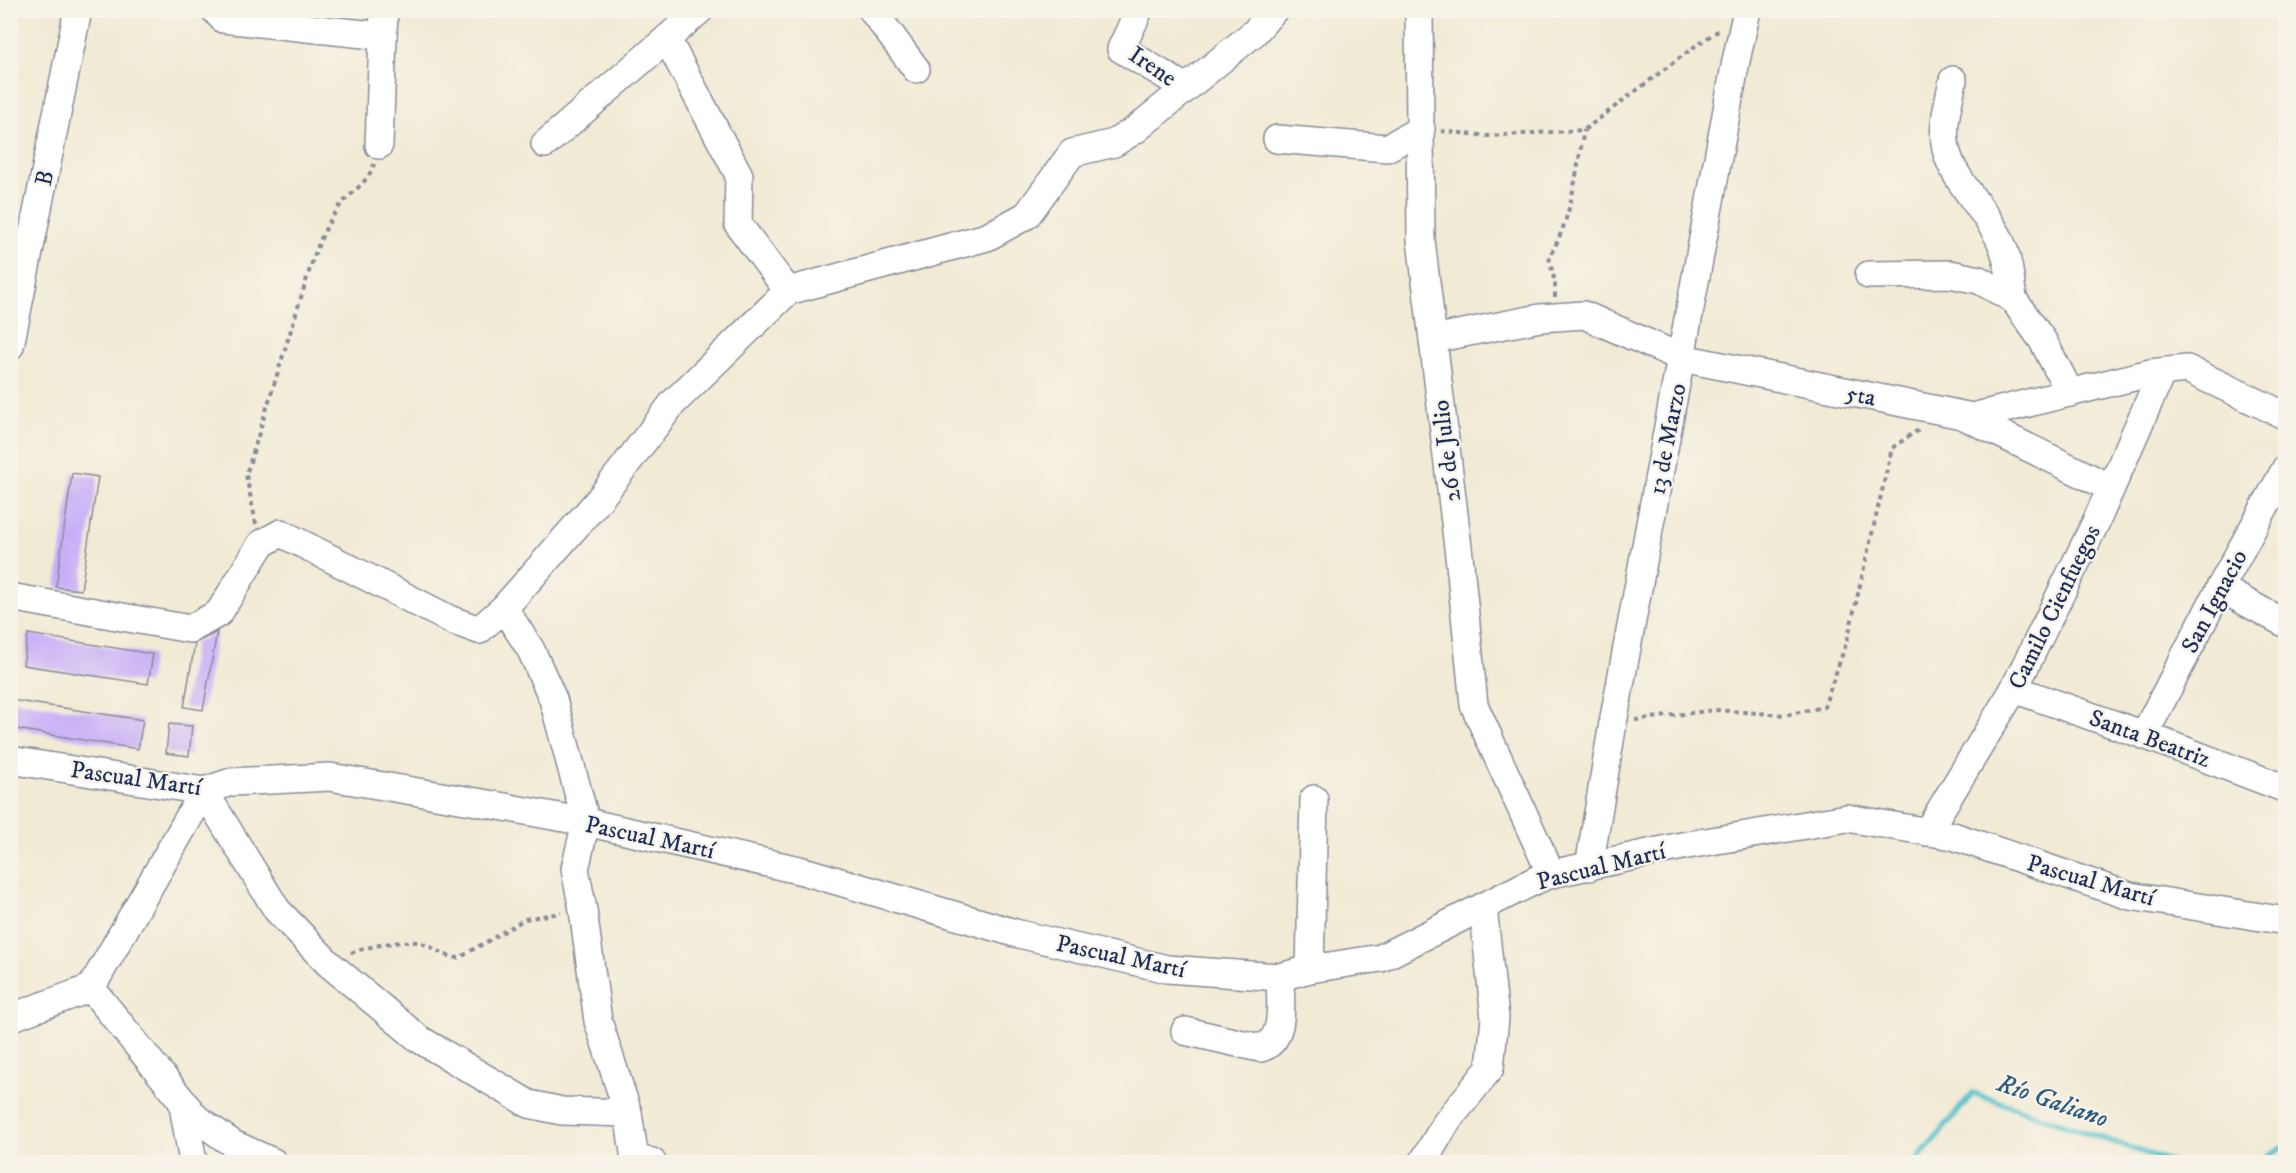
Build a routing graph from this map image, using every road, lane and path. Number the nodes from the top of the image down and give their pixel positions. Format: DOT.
graph roads {
  1 [pos="78,10"];
  2 [pos="215,10"];
  3 [pos="700,10"];
  4 [pos="872,10"];
  5 [pos="1139,10"];
  6 [pos="1275,10"];
  7 [pos="1419,10"];
  8 [pos="1747,12"];
  9 [pos="383,23"];
  10 [pos="667,39"];
  11 [pos="916,69"];
  12 [pos="1953,80"];
  13 [pos="1186,88"];
  14 [pos="1421,129"];
  15 [pos="1584,130"];
  16 [pos="1276,140"];
  17 [pos="545,144"];
  18 [pos="379,146"];
  19 [pos="1869,275"];
  20 [pos="788,291"];
  21 [pos="2013,299"];
  22 [pos="1556,317"];
  23 [pos="1433,339"];
  24 [pos="10,346"];
  25 [pos="1682,358"];
  26 [pos="2162,372"];
  27 [pos="2070,393"];
  28 [pos="1964,416"];
  29 [pos="2286,416"];
  30 [pos="1925,428"];
  31 [pos="2286,468"];
  32 [pos="2111,488"];
  33 [pos="261,544"];
  34 [pos="2220,588"];
  35 [pos="10,597"];
  36 [pos="504,608"];
  37 [pos="2286,624"];
  38 [pos="2014,689"];
  39 [pos="1613,723"];
  40 [pos="2144,735"];
  41 [pos="10,760"];
  42 [pos="2286,789"];
  43 [pos="204,791"];
  44 [pos="1314,799"];
  45 [pos="586,822"];
  46 [pos="1927,832"];
  47 [pos="1589,867"];
  48 [pos="1551,874"];
  49 [pos="1483,907"];
  50 [pos="583,910"];
  51 [pos="2286,921"];
  52 [pos="328,963"];
  53 [pos="1310,969"];
  54 [pos="1280,977"];
  55 [pos="91,988"];
  56 [pos="10,1015"];
  57 [pos="1185,1031"];
  58 [pos="182,1100"];
  59 [pos="628,1113"];
  60 [pos="1428,1161"];
  61 [pos="193,1162"];
  62 [pos="273,1162"];
  63 [pos="652,1162"];
  1 -- 24 [label="street, B"];
  2 -- 9 [label="street"];
  3 -- 10 [label="street"];
  4 -- 11 [label="street"];
  5 -- 13 [label="street, Irene"];
  6 -- 13 [label="street"];
  7 -- 14 [label="street, 26 de Julio"];
  8 -- 15 [label="path"];
  8 -- 25 [label="street, 13 de Marzo"];
  9 -- 18 [label="street"];
  10 -- 17 [label="street"];
  10 -- 20 [label="street"];
  12 -- 21 [label="street"];
  13 -- 20 [label="street"];
  14 -- 15 [label="path"];
  14 -- 16 [label="street"];
  14 -- 23 [label="street, 26 de Julio"];
  15 -- 22 [label="path"];
  18 -- 33 [label="path"];
  19 -- 21 [label="street"];
  20 -- 36 [label="street"];
  21 -- 27 [label="street"];
  22 -- 23 [label="street, 5ta"];
  22 -- 25 [label="street, 5ta"];
  23 -- 48 [label="street, 26 de Julio"];
  25 -- 28 [label="street, 5ta"];
  25 -- 39 [label="street, 13 de Marzo"];
  26 -- 27 [label="street, 5ta"];
  26 -- 29 [label="street, 5ta"];
  26 -- 32 [label="street, Camilo Cienfuegos"];
  27 -- 28 [label="street, 5ta"];
  28 -- 32 [label="street"];
  30 -- 39 [label="path"];
  31 -- 34 [label="street, San Ignacio"];
  32 -- 38 [label="street, Camilo Cienfuegos"];
  33 -- 35 [label="street"];
  33 -- 36 [label="street"];
  34 -- 37 [label="street"];
  34 -- 40 [label="street, San Ignacio"];
  36 -- 45 [label="street"];
  38 -- 40 [label="street, Santa Beatriz"];
  38 -- 46 [label="street, Camilo Cienfuegos"];
  39 -- 47 [label="street, 13 de Marzo"];
  40 -- 42 [label="street, Santa Beatriz"];
  41 -- 43 [label="street, Pascual Martí"];
  43 -- 45 [label="street, Pascual Martí"];
  43 -- 52 [label="street"];
  43 -- 55 [label="street"];
  44 -- 53 [label="street"];
  45 -- 50 [label="street"];
  45 -- 54 [label="street, Pascual Martí"];
  46 -- 47 [label="street, Pascual Martí"];
  46 -- 51 [label="street, Pascual Martí"];
  47 -- 48 [label="street, Pascual Martí"];
  48 -- 49 [label="street, Pascual Martí"];
  49 -- 53 [label="street, Pascual Martí"];
  49 -- 60 [label="street"];
  50 -- 52 [label="path"];
  50 -- 59 [label="street"];
  52 -- 59 [label="street"];
  53 -- 54 [label="street, Pascual Martí"];
  54 -- 57 [label="street"];
  55 -- 56 [label="street"];
  55 -- 58 [label="street"];
  58 -- 61 [label="street"];
  58 -- 62 [label="street"];
  59 -- 63 [label="street"];
}
